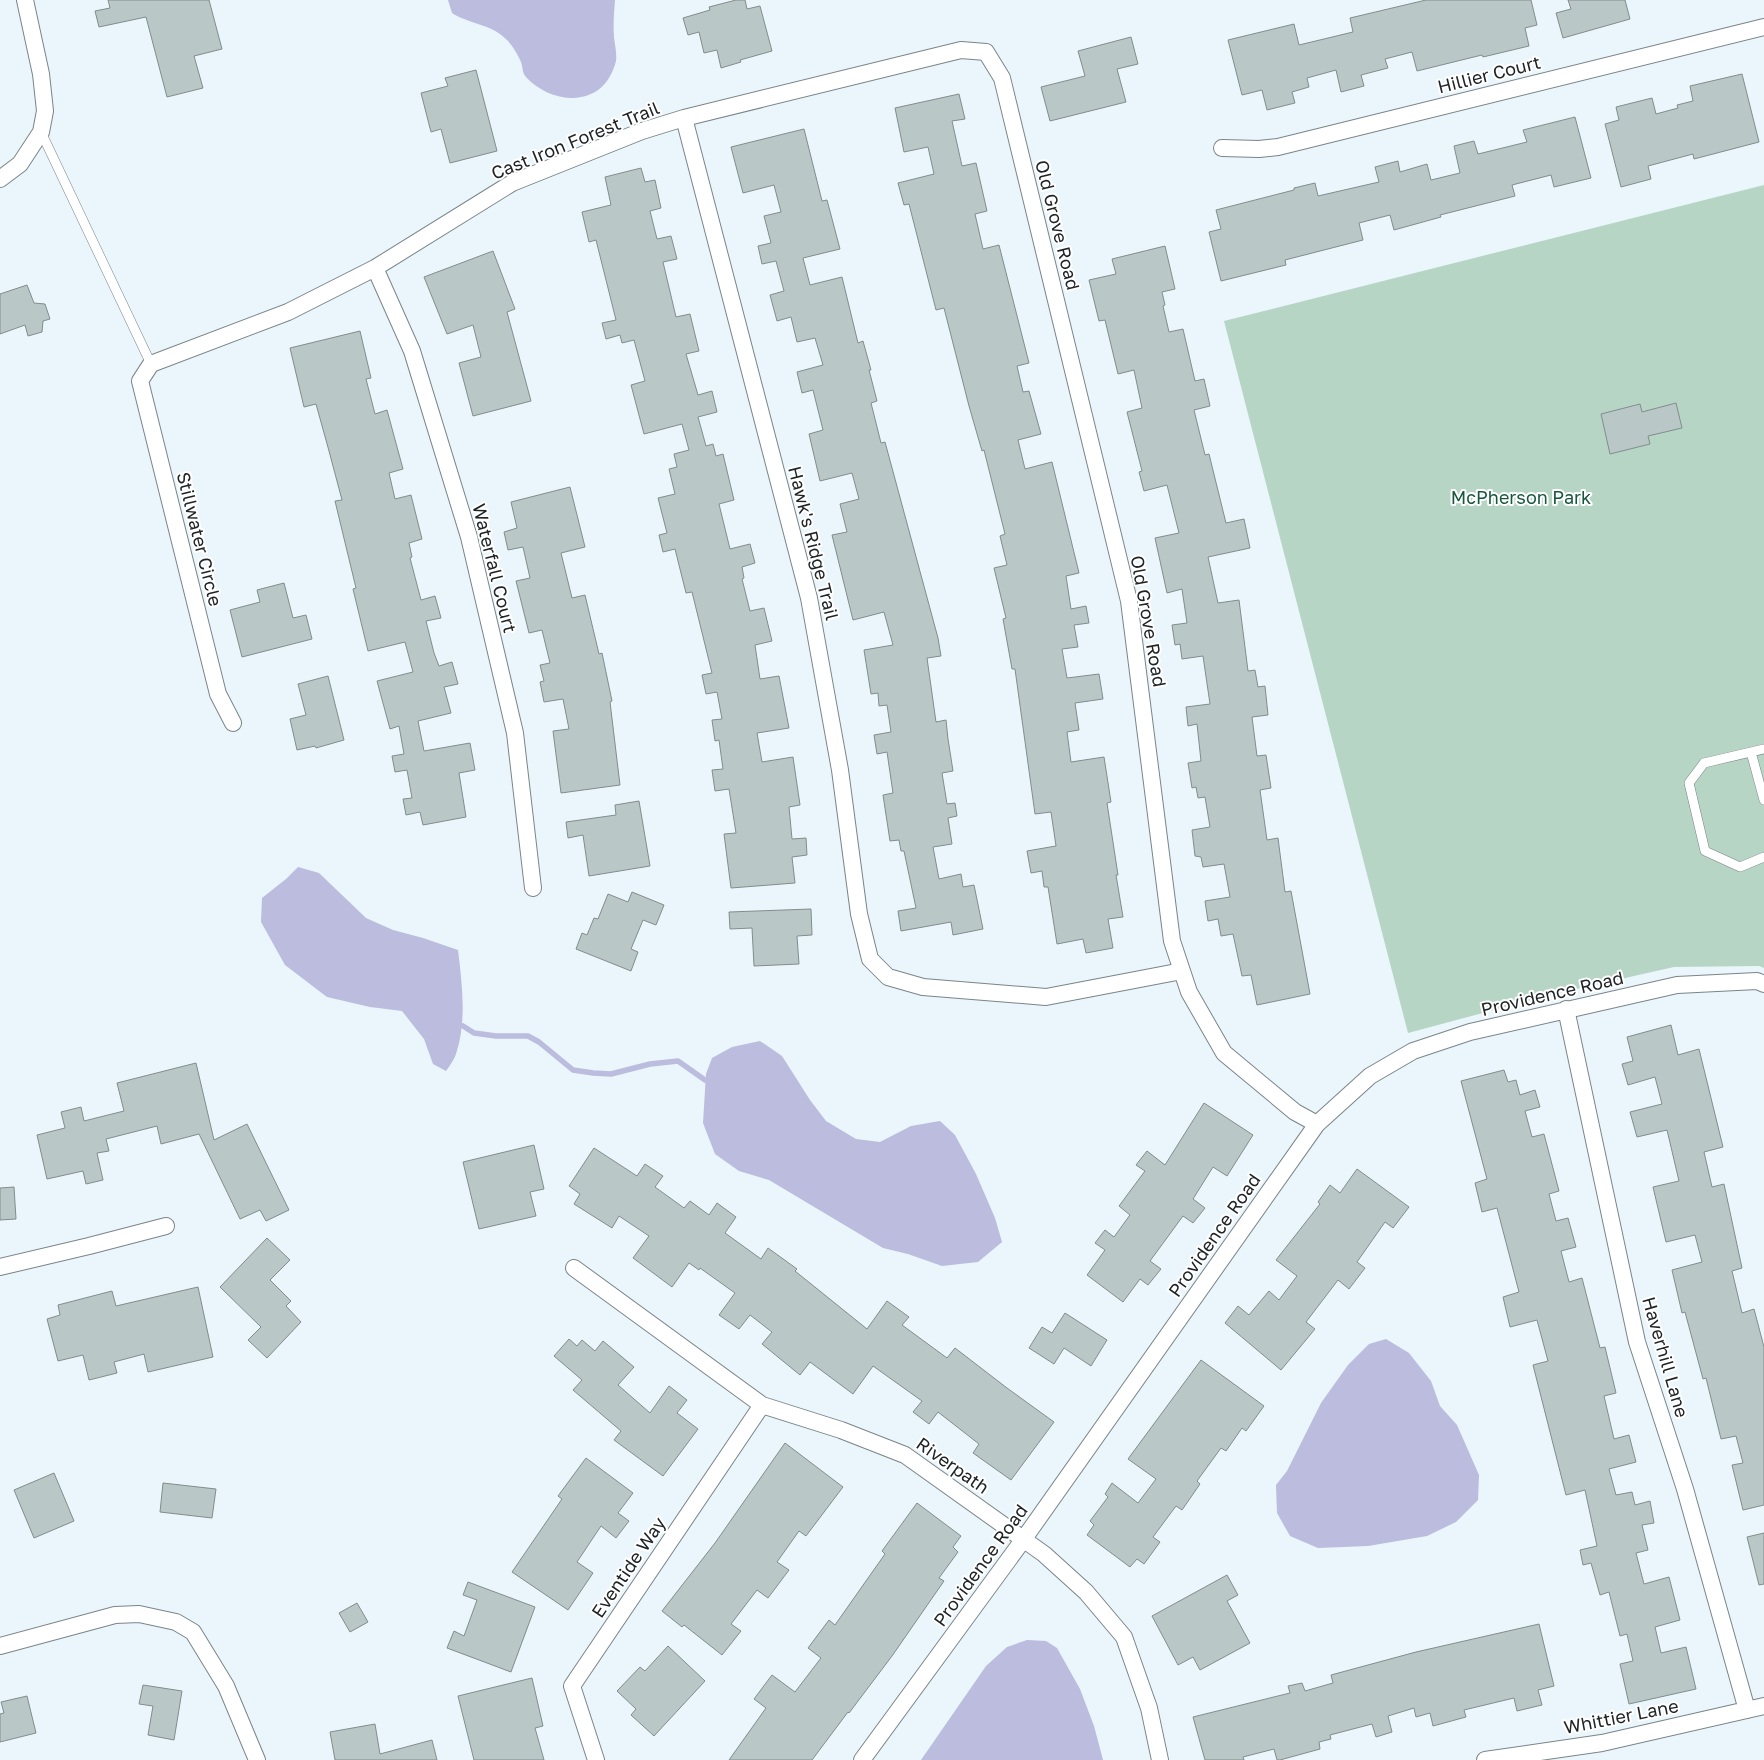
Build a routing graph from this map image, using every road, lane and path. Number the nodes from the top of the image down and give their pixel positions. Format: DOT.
graph roads {
  1 [pos="25,0"];
  2 [pos="1764,27"];
  3 [pos="986,52"];
  4 [pos="684,118"];
  5 [pos="41,132"];
  6 [pos="1222,148"];
  7 [pos="0,179"];
  8 [pos="375,268"];
  9 [pos="150,364"];
  10 [pos="233,723"];
  11 [pos="1764,749"];
  12 [pos="1751,752"];
  13 [pos="1764,800"];
  14 [pos="1764,857"];
  15 [pos="533,888"];
  16 [pos="1182,971"];
  17 [pos="1764,984"];
  18 [pos="1566,1009"];
  19 [pos="1317,1124"];
  20 [pos="166,1226"];
  21 [pos="0,1267"];
  22 [pos="574,1268"];
  23 [pos="762,1405"];
  24 [pos="1023,1540"];
  25 [pos="0,1646"];
  26 [pos="1764,1706"];
  27 [pos="1747,1710"];
  28 [pos="257,1760"];
  29 [pos="596,1760"];
  30 [pos="862,1760"];
  31 [pos="1160,1760"];
  32 [pos="1485,1760"];
  1 -- 5 [label="street"];
  2 -- 6 [label="street, Hillier Court"];
  3 -- 4 [label="street, Cast Iron Forest Trail"];
  3 -- 16 [label="street, Old Grove Road"];
  4 -- 8 [label="street, Cast Iron Forest Trail"];
  4 -- 16 [label="street, Hawk's Ridge Trail"];
  5 -- 7 [label="street"];
  5 -- 9 [label="lane"];
  8 -- 9 [label="street, Cast Iron Forest Trail"];
  8 -- 15 [label="street, Waterfall Court"];
  9 -- 10 [label="street, Stillwater Circle"];
  11 -- 12 [label="lane"];
  12 -- 13 [label="lane"];
  12 -- 14 [label="lane"];
  16 -- 19 [label="street, Old Grove Road"];
  17 -- 18 [label="street, Providence Road"];
  18 -- 19 [label="street, Providence Road"];
  18 -- 27 [label="street, Haverhill Lane"];
  19 -- 24 [label="street, Providence Road"];
  20 -- 21 [label="street"];
  22 -- 23 [label="street, Riverpath"];
  23 -- 24 [label="street, Riverpath"];
  23 -- 29 [label="street, Eventide Way"];
  24 -- 30 [label="street, Providence Road"];
  24 -- 31 [label="street, Riverpath"];
  25 -- 28 [label="street"];
  26 -- 27 [label="street, Whittier Lane"];
  27 -- 32 [label="street, Whittier Lane"];
}
